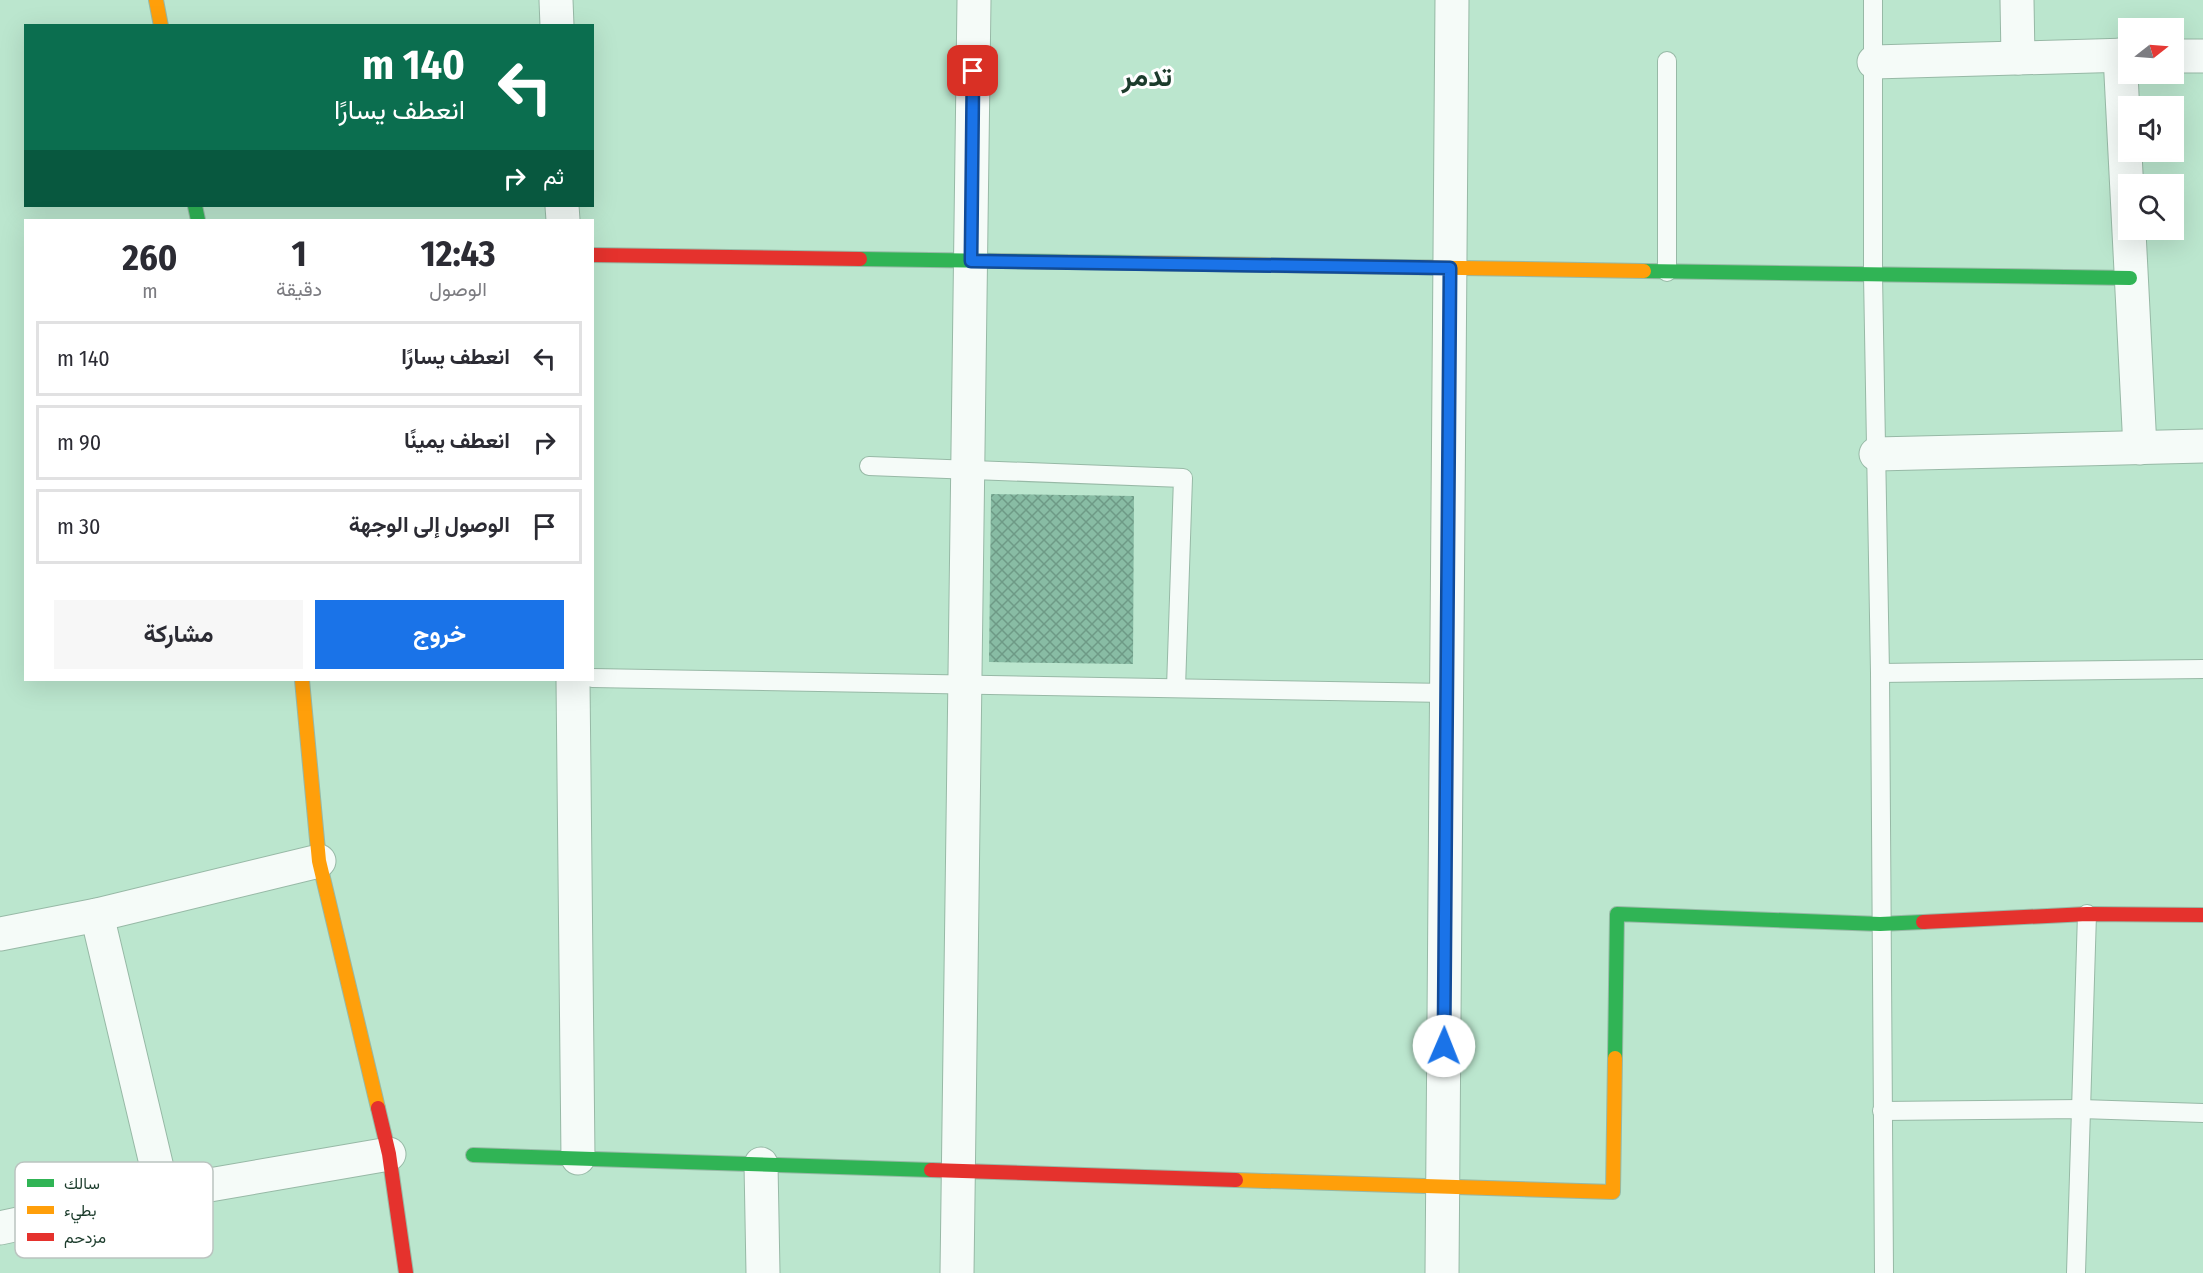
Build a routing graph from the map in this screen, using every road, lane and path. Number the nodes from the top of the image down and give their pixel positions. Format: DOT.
graph roads {
  1 [pos="156,0"];
  2 [pos="556,0"];
  3 [pos="974,0"];
  4 [pos="1452,0"];
  5 [pos="1873,0"];
  6 [pos="2018,0"];
  7 [pos="161,24"];
  8 [pos="556,24"];
  9 [pos="2118,55"];
  10 [pos="2184,56"];
  11 [pos="2203,56"];
  12 [pos="2018,58"];
  13 [pos="1667,61"];
  14 [pos="1874,62"];
  15 [pos="2125,84"];
  16 [pos="594,255"];
  17 [pos="971,261"];
  18 [pos="1450,268"];
  19 [pos="1667,272"];
  20 [pos="1873,274"];
  21 [pos="2130,278"];
  22 [pos="2203,446"];
  23 [pos="2140,448"];
  24 [pos="1876,454"];
  25 [pos="869,466"];
  26 [pos="968,470"];
  27 [pos="2203,669"];
  28 [pos="1880,673"];
  29 [pos="594,678"];
  30 [pos="302,681"];
  31 [pos="573,681"];
  32 [pos="965,684"];
  33 [pos="1176,688"];
  34 [pos="1447,693"];
  35 [pos="319,861"];
  36 [pos="2087,914"];
  37 [pos="97,915"];
  38 [pos="2203,915"];
  39 [pos="1880,924"];
  40 [pos="0,934"];
  41 [pos="2081,1109"];
  42 [pos="1882,1111"];
  43 [pos="2203,1113"];
  44 [pos="389,1154"];
  45 [pos="473,1155"];
  46 [pos="578,1158"];
  47 [pos="156,1162"];
  48 [pos="761,1164"];
  49 [pos="958,1171"];
  50 [pos="213,1184"];
  51 [pos="1443,1186"];
  52 [pos="15,1225"];
  53 [pos="0,1228"];
  54 [pos="406,1273"];
  55 [pos="763,1273"];
  56 [pos="957,1273"];
  57 [pos="1442,1273"];
  58 [pos="1884,1273"];
  59 [pos="2076,1273"];
  1 -- 7 [label="street"];
  2 -- 8 [label="street"];
  3 -- 17 [label="street"];
  4 -- 18 [label="street"];
  5 -- 14 [label="lane"];
  6 -- 12 [label="street"];
  9 -- 12 [label="street"];
  10 -- 11 [label="street"];
  12 -- 14 [label="street"];
  13 -- 19 [label="lane"];
  14 -- 20 [label="lane"];
  15 -- 21 [label="street"];
  16 -- 17 [label="street"];
  17 -- 18 [label="street"];
  17 -- 26 [label="street"];
  18 -- 19 [label="street"];
  18 -- 34 [label="street"];
  19 -- 20 [label="street"];
  20 -- 21 [label="street"];
  20 -- 24 [label="lane"];
  21 -- 23 [label="street"];
  22 -- 23 [label="street"];
  23 -- 24 [label="street"];
  24 -- 28 [label="lane"];
  25 -- 26 [label="lane"];
  26 -- 32 [label="street"];
  26 -- 33 [label="lane"];
  27 -- 28 [label="lane"];
  28 -- 39 [label="lane"];
  29 -- 32 [label="lane"];
  30 -- 35 [label="street"];
  31 -- 46 [label="street"];
  32 -- 33 [label="lane"];
  32 -- 49 [label="street"];
  33 -- 34 [label="lane"];
  34 -- 51 [label="street"];
  35 -- 37 [label="street"];
  35 -- 44 [label="street"];
  36 -- 38 [label="street"];
  36 -- 39 [label="street"];
  36 -- 41 [label="lane"];
  37 -- 40 [label="street"];
  37 -- 47 [label="street"];
  39 -- 42 [label="lane"];
  39 -- 51 [label="street"];
  41 -- 42 [label="lane"];
  41 -- 43 [label="lane"];
  41 -- 59 [label="lane"];
  42 -- 58 [label="lane"];
  44 -- 50 [label="street"];
  44 -- 54 [label="street"];
  45 -- 46 [label="street"];
  46 -- 48 [label="street"];
  48 -- 49 [label="street"];
  48 -- 55 [label="street"];
  49 -- 51 [label="street"];
  49 -- 56 [label="street"];
  51 -- 57 [label="street"];
  52 -- 53 [label="street"];
}
